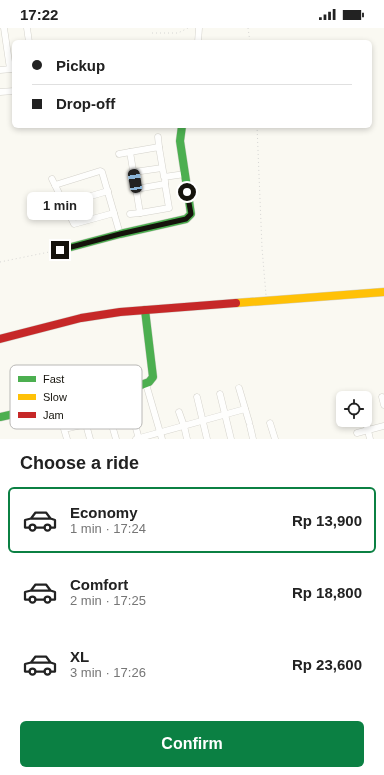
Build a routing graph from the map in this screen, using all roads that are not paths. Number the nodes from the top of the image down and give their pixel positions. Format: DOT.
graph roads {
  1 [pos="4,28"];
  2 [pos="27,28"];
  3 [pos="199,28"];
  4 [pos="29,40"];
  5 [pos="198,40"];
  6 [pos="12,69"];
  7 [pos="0,70"];
  8 [pos="12,91"];
  9 [pos="0,92"];
  10 [pos="182,128"];
  11 [pos="158,137"];
  12 [pos="159,147"];
  13 [pos="130,152"];
  14 [pos="118,154"];
  15 [pos="162,168"];
  16 [pos="134,172"];
  17 [pos="185,174"];
  18 [pos="164,177"];
  19 [pos="52,179"];
  20 [pos="165,184"];
  21 [pos="55,185"];
  22 [pos="136,189"];
  23 [pos="108,191"];
  24 [pos="64,204"];
  25 [pos="169,208"];
  26 [pos="114,213"];
  27 [pos="140,213"];
  28 [pos="130,214"];
  29 [pos="170,215"];
  30 [pos="120,234"];
  31 [pos="60,250"];
  32 [pos="384,292"];
  33 [pos="144,310"];
  34 [pos="0,339"];
  35 [pos="146,384"];
  36 [pos="142,385"];
  37 [pos="239,388"];
  38 [pos="220,394"];
  39 [pos="197,397"];
  40 [pos="382,397"];
  41 [pos="384,405"];
  42 [pos="245,409"];
  43 [pos="179,412"];
  44 [pos="225,414"];
  45 [pos="10,415"];
  46 [pos="0,417"];
  47 [pos="203,421"];
  48 [pos="270,423"];
  49 [pos="184,426"];
  50 [pos="384,426"];
  51 [pos="367,427"];
  52 [pos="64,429"];
  53 [pos="87,429"];
  54 [pos="113,429"];
  55 [pos="135,429"];
  56 [pos="368,430"];
  57 [pos="357,433"];
  58 [pos="161,436"];
  59 [pos="67,439"];
  60 [pos="90,439"];
  61 [pos="116,439"];
  62 [pos="138,439"];
  63 [pos="187,439"];
  64 [pos="207,439"];
  65 [pos="231,439"];
  66 [pos="253,439"];
  67 [pos="275,439"];
  68 [pos="370,439"];
  1 -- 6 [label="street"];
  2 -- 4 [label="street"];
  3 -- 5 [label="street"];
  6 -- 7 [label="street"];
  8 -- 9 [label="street"];
  10 -- 17 [label="street"];
  11 -- 12 [label="street"];
  12 -- 13 [label="street"];
  12 -- 15 [label="street"];
  13 -- 14 [label="street"];
  13 -- 16 [label="street"];
  15 -- 16 [label="street"];
  15 -- 18 [label="street"];
  16 -- 22 [label="street"];
  17 -- 18 [label="street"];
  17 -- 30 [label="street"];
  18 -- 20 [label="street"];
  19 -- 21 [label="street"];
  20 -- 22 [label="street"];
  20 -- 25 [label="street"];
  21 -- 23 [label="street"];
  21 -- 24 [label="street"];
  22 -- 27 [label="street"];
  23 -- 24 [label="street"];
  23 -- 26 [label="street"];
  24 -- 26 [label="street"];
  25 -- 27 [label="street"];
  25 -- 29 [label="street"];
  26 -- 30 [label="street"];
  27 -- 28 [label="street"];
  30 -- 31 [label="street"];
  32 -- 33 [label="street"];
  33 -- 34 [label="street"];
  33 -- 35 [label="street"];
  35 -- 36 [label="street"];
  35 -- 58 [label="street"];
  37 -- 42 [label="street"];
  38 -- 44 [label="street"];
  39 -- 47 [label="street"];
  40 -- 41 [label="street"];
  42 -- 44 [label="street"];
  42 -- 66 [label="street"];
  43 -- 49 [label="street"];
  44 -- 47 [label="street"];
  44 -- 65 [label="street"];
  45 -- 46 [label="street"];
  47 -- 49 [label="street"];
  47 -- 64 [label="street"];
  48 -- 67 [label="street"];
  49 -- 58 [label="street"];
  49 -- 63 [label="street"];
  50 -- 56 [label="street"];
  51 -- 56 [label="street"];
  52 -- 59 [label="street"];
  53 -- 60 [label="street"];
  54 -- 61 [label="street"];
  55 -- 62 [label="street"];
  56 -- 57 [label="street"];
  56 -- 68 [label="street"];
  58 -- 62 [label="street"];
}
